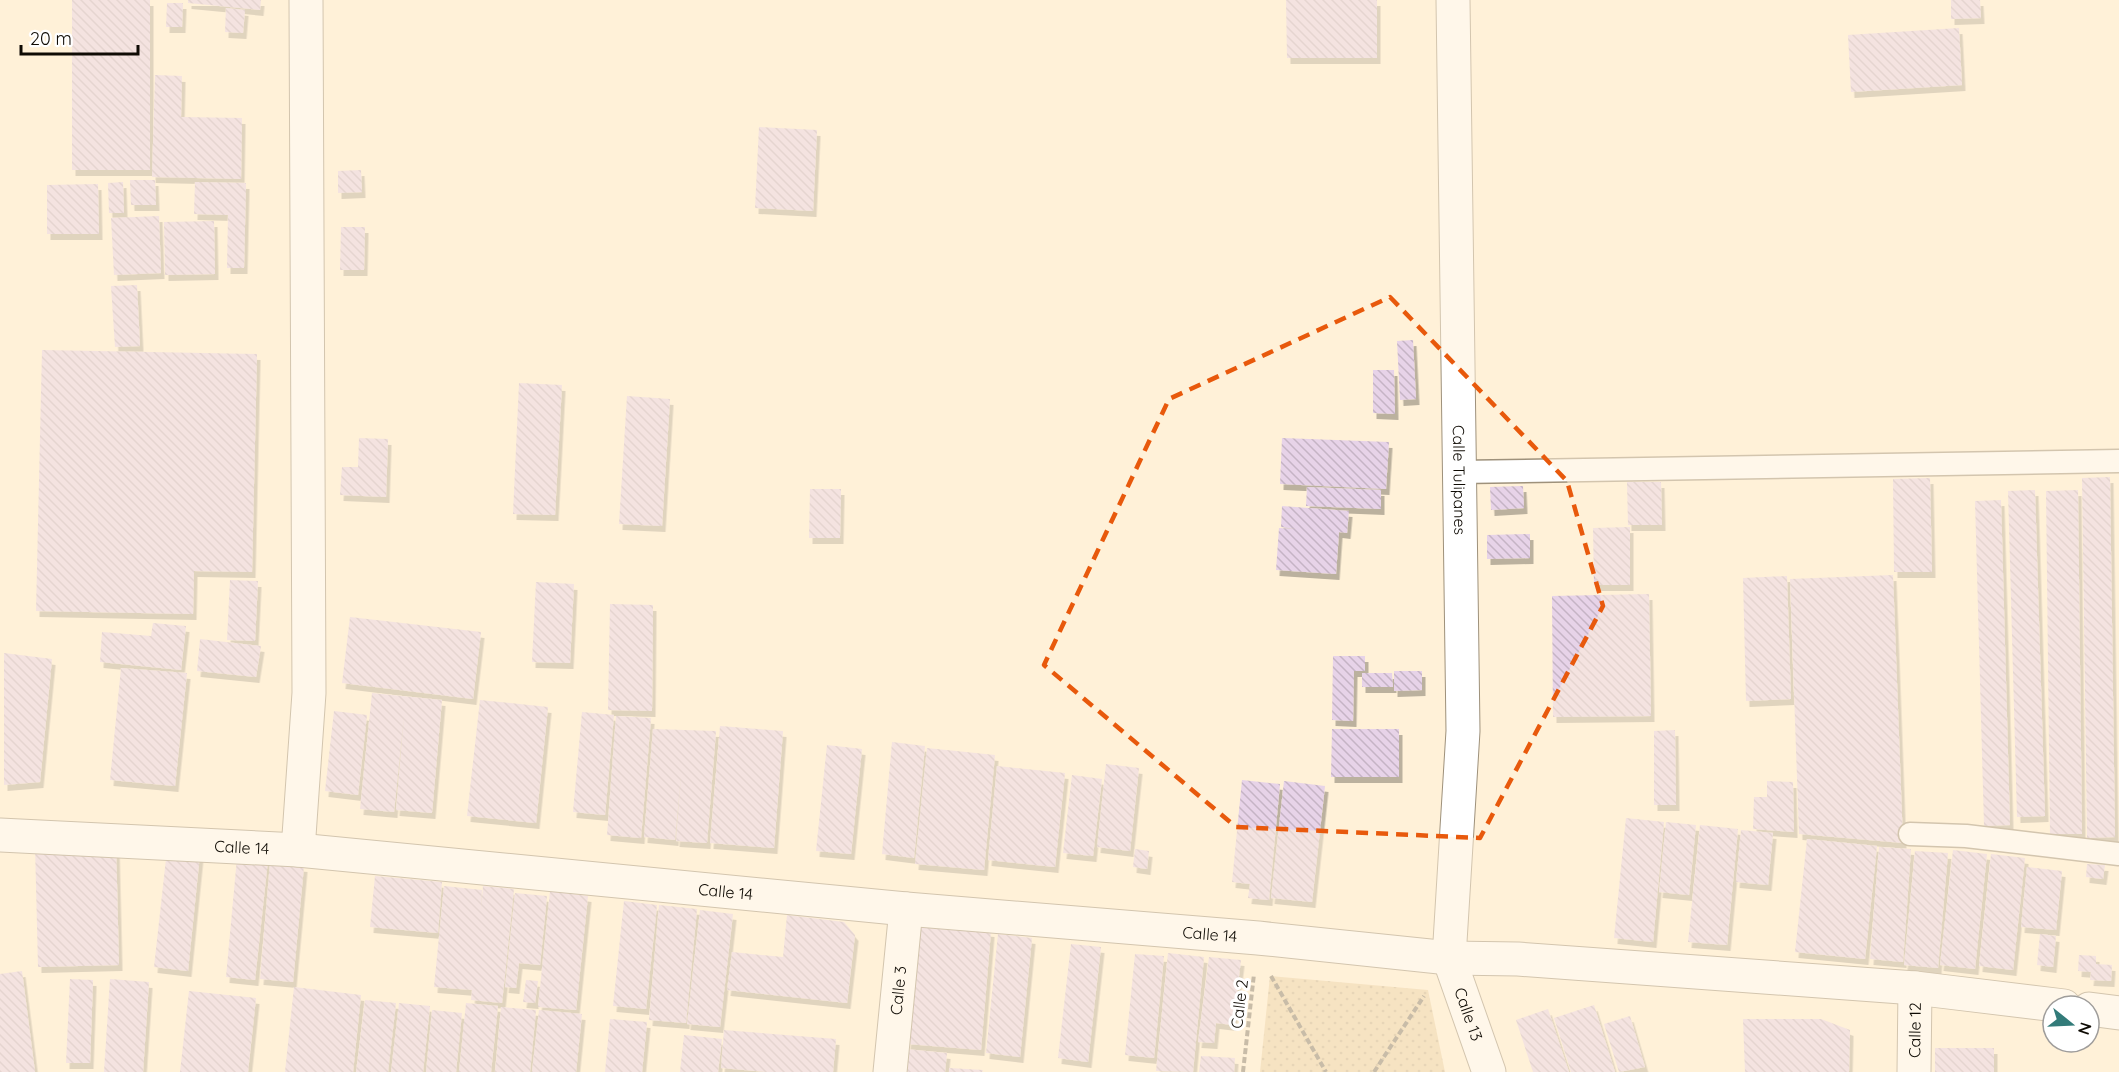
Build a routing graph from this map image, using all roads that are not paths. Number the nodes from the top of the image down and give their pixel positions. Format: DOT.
graph roads {
  1 [pos="306,0"];
  2 [pos="1454,0"];
  3 [pos="2119,461"];
  4 [pos="1459,472"];
  5 [pos="1910,834"];
  6 [pos="0,835"];
  7 [pos="298,850"];
  8 [pos="2119,854"];
  9 [pos="906,909"];
  10 [pos="1449,958"];
  11 [pos="1915,988"];
  12 [pos="2041,1003"];
  13 [pos="2101,1011"];
  14 [pos="2119,1013"];
  15 [pos="890,1072"];
  16 [pos="1489,1072"];
  17 [pos="1914,1072"];
  1 -- 7 [label="street"];
  2 -- 4 [label="street, Calle Tulipanes"];
  3 -- 4 [label="lane"];
  4 -- 10 [label="street, Calle Tulipanes"];
  5 -- 8 [label="lane"];
  6 -- 7 [label="street, Calle 14"];
  7 -- 9 [label="street, Calle 14"];
  9 -- 10 [label="street, Calle 14"];
  9 -- 15 [label="street, Calle 3"];
  10 -- 11 [label="street, Calle 14"];
  10 -- 16 [label="street, Calle 13"];
  11 -- 12 [label="street, Calle 14"];
  11 -- 17 [label="street, Calle 12"];
  13 -- 14 [label="street"];
}
